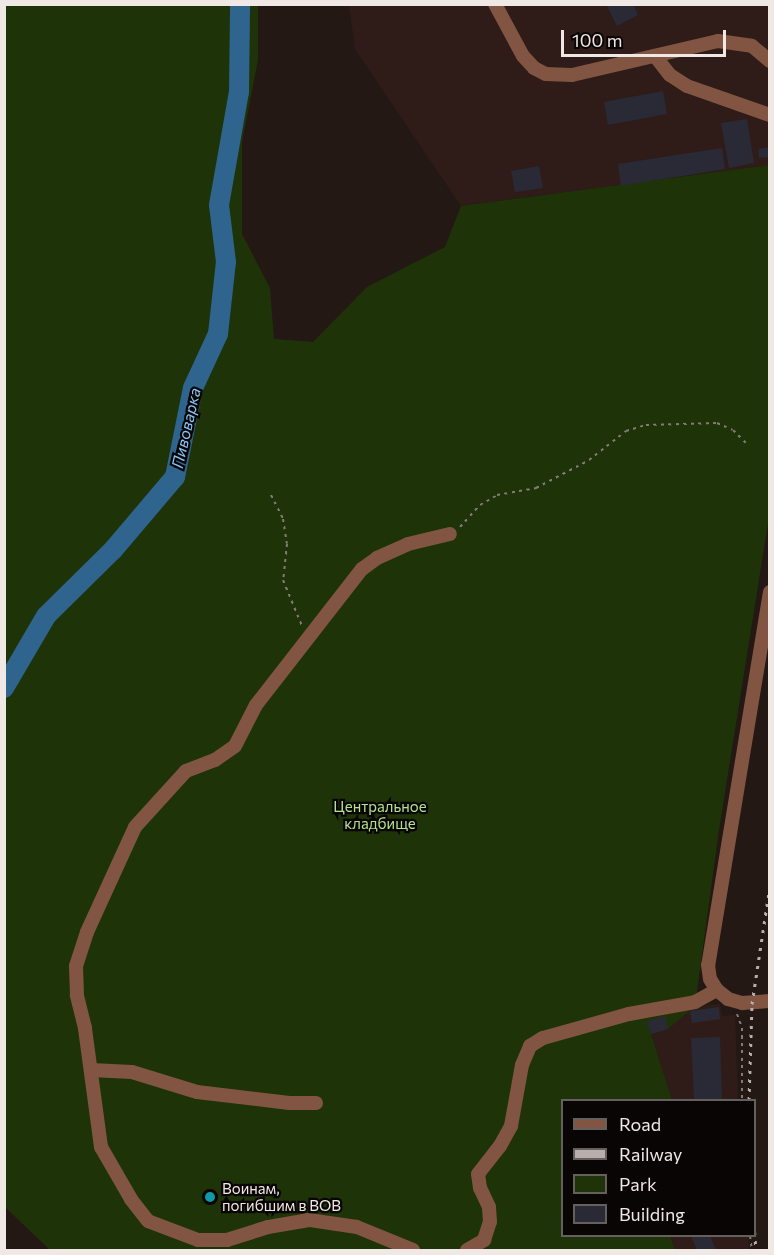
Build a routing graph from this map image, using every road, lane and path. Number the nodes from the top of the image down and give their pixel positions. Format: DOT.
graph roads {
  1 [pos="495,4"];
  2 [pos="655,56"];
  3 [pos="770,61"];
  4 [pos="770,115"];
  5 [pos="746,443"];
  6 [pos="271,495"];
  7 [pos="450,534"];
  8 [pos="770,592"];
  9 [pos="307,637"];
  10 [pos="722,995"];
  11 [pos="770,1001"];
  12 [pos="91,1070"];
  13 [pos="742,1099"];
  14 [pos="316,1103"];
  15 [pos="413,1251"];
  16 [pos="467,1251"];
  1 -- 2 [label="street"];
  2 -- 3 [label="street"];
  2 -- 4 [label="street"];
  5 -- 7 [label="path"];
  6 -- 9 [label="path"];
  7 -- 9 [label="street"];
  8 -- 10 [label="street"];
  9 -- 12 [label="street"];
  10 -- 11 [label="street"];
  10 -- 13 [label="path"];
  10 -- 16 [label="street"];
  12 -- 14 [label="street"];
  12 -- 15 [label="street"];
}
